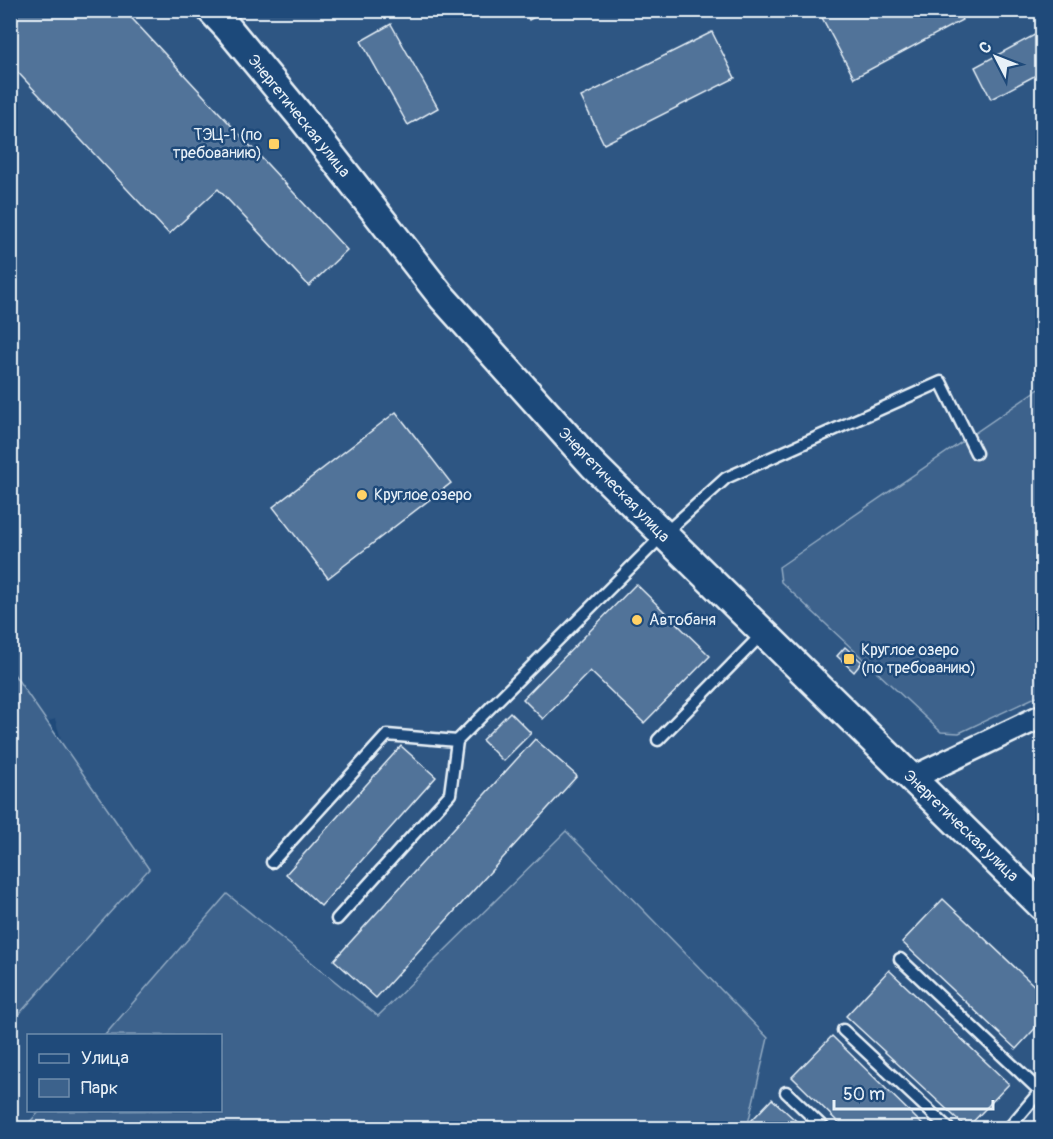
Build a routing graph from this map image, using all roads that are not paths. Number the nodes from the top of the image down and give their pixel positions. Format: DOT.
graph roads {
  1 [pos="218,16"];
  2 [pos="976,453"];
  3 [pos="663,535"];
  4 [pos="763,633"];
  5 [pos="1042,716"];
  6 [pos="658,740"];
  7 [pos="457,741"];
  8 [pos="912,778"];
  9 [pos="272,862"];
  10 [pos="1042,906"];
  11 [pos="337,919"];
  12 [pos="900,959"];
  13 [pos="843,1030"];
  14 [pos="1042,1091"];
  15 [pos="786,1092"];
  16 [pos="824,1128"];
  17 [pos="948,1128"];
  18 [pos="1009,1128"];
  1 -- 3 [label="street, Энергетическая улица"];
  2 -- 3 [label="lane"];
  3 -- 4 [label="street, Энергетическая улица"];
  3 -- 7 [label="lane"];
  4 -- 6 [label="lane"];
  4 -- 8 [label="street, Энергетическая улица"];
  5 -- 8 [label="street"];
  7 -- 9 [label="lane"];
  7 -- 11 [label="lane"];
  8 -- 10 [label="street, Энергетическая улица"];
  12 -- 14 [label="lane"];
  13 -- 17 [label="lane"];
  14 -- 18 [label="lane"];
  15 -- 16 [label="lane"];
}
